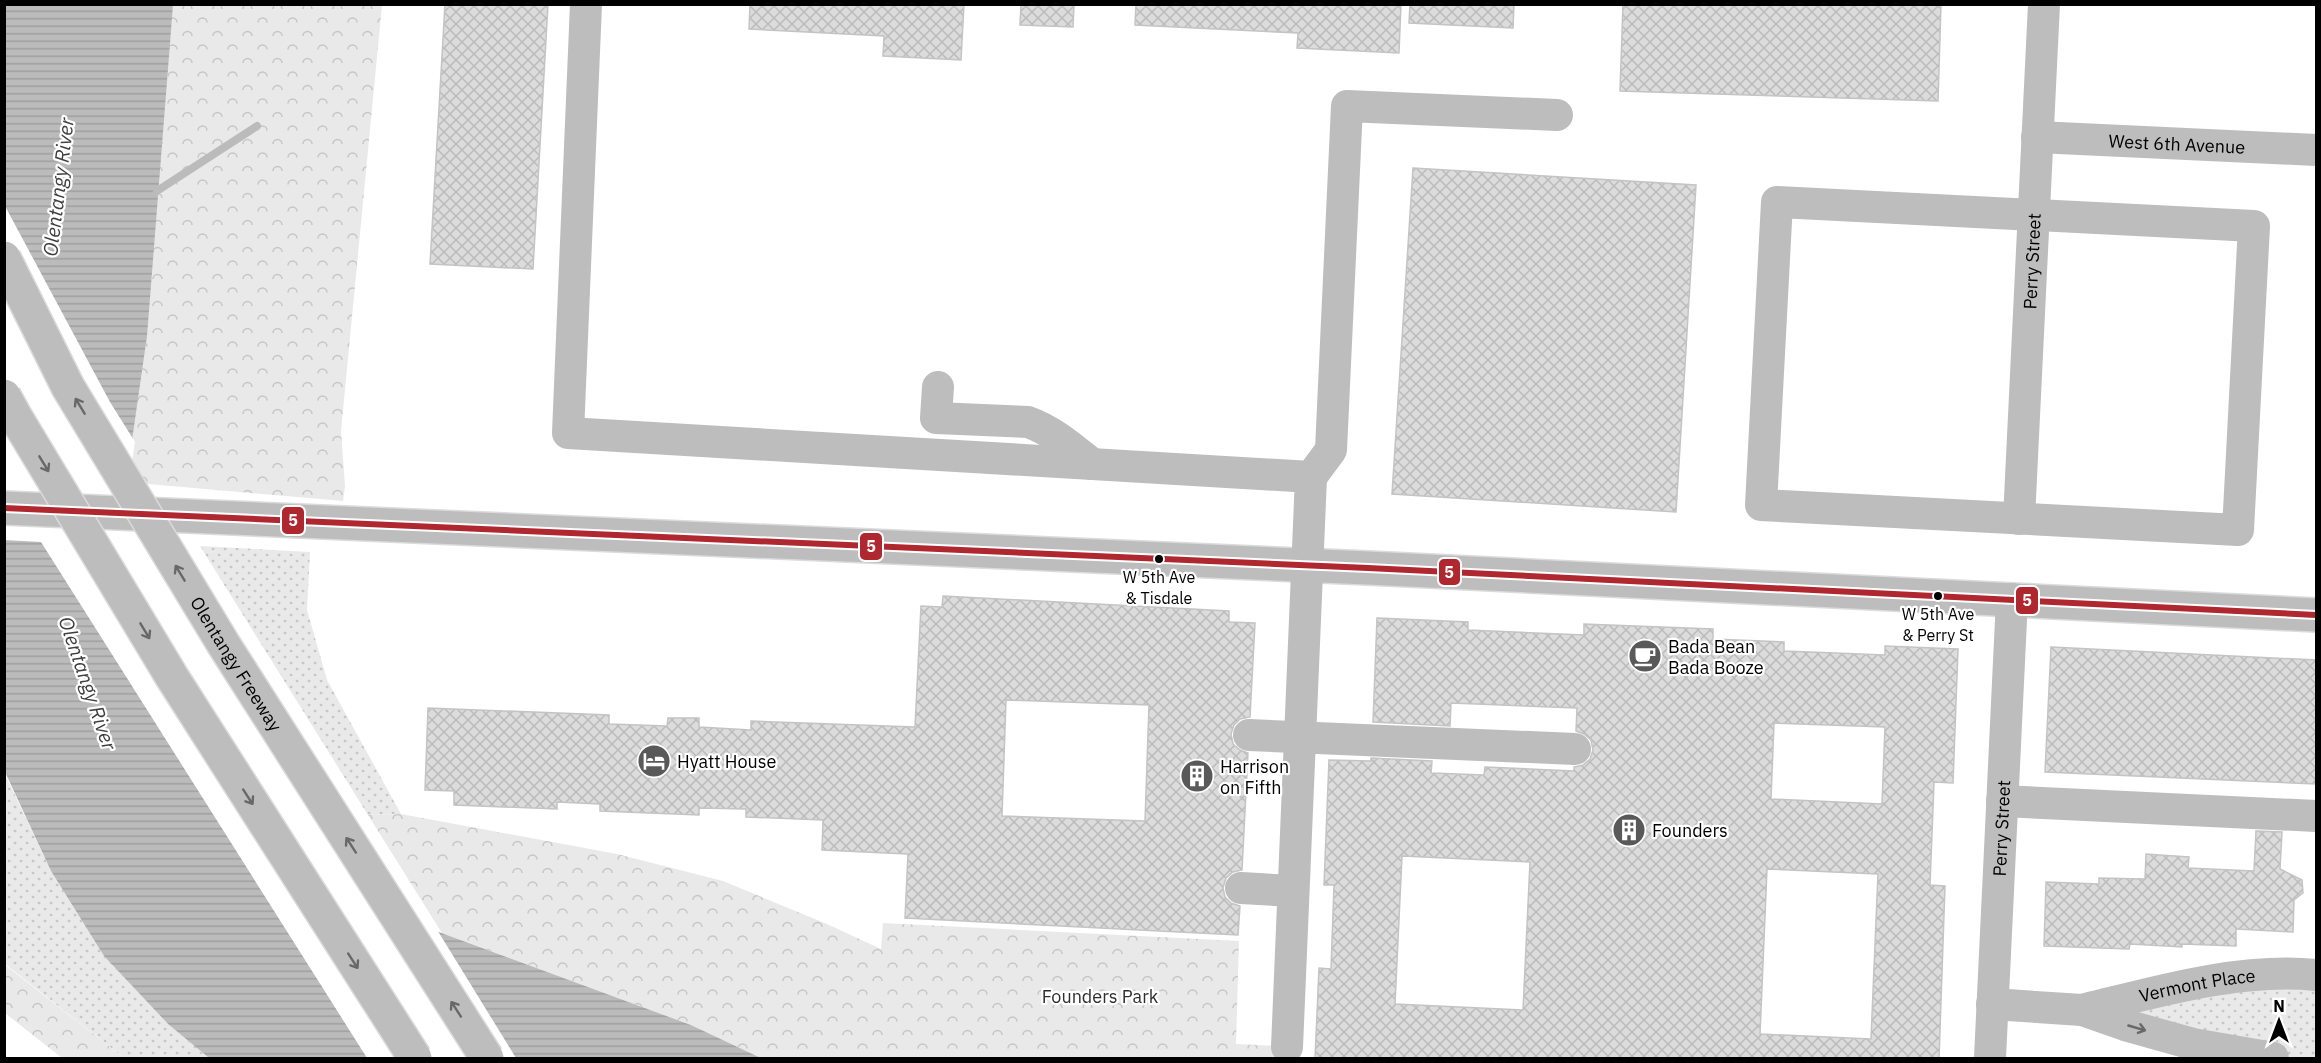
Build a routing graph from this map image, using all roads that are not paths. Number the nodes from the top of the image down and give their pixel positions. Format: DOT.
graph roads {
  1 [pos="586,4"];
  2 [pos="2044,4"];
  3 [pos="1557,115"];
  4 [pos="2037,137"];
  5 [pos="2316,150"];
  6 [pos="2034,216"];
  7 [pos="4,258"];
  8 [pos="938,387"];
  9 [pos="4,396"];
  10 [pos="1092,464"];
  11 [pos="1311,477"];
  12 [pos="4,508"];
  13 [pos="2019,519"];
  14 [pos="1308,565"];
  15 [pos="2012,599"];
  16 [pos="2316,615"];
  17 [pos="1249,735"];
  18 [pos="1300,738"];
  19 [pos="1575,749"];
  20 [pos="2002,801"];
  21 [pos="2316,816"];
  22 [pos="1241,888"];
  23 [pos="1293,891"];
  24 [pos="2316,975"];
  25 [pos="1992,1004"];
  26 [pos="2082,1010"];
  27 [pos="1287,1047"];
  28 [pos="415,1059"];
  29 [pos="488,1059"];
  30 [pos="1990,1059"];
  31 [pos="2273,1059"];
  1 -- 10 [label="street"];
  2 -- 4 [label="street, Perry Street"];
  3 -- 11 [label="street"];
  4 -- 5 [label="street, West 6th Avenue"];
  4 -- 6 [label="street, Perry Street"];
  6 -- 13 [label="street, Perry Street"];
  6 -- 13 [label="street"];
  6 -- 13 [label="street"];
  29 -- 7 [label="main road, Olentangy Freeway, one-way, bridge"];
  8 -- 10 [label="street"];
  9 -- 28 [label="main road, one-way, bridge"];
  10 -- 11 [label="street"];
  11 -- 14 [label="street"];
  12 -- 14 [label="main road, bridge"];
  14 -- 15 [label="main road"];
  14 -- 18 [label="street"];
  15 -- 16 [label="main road"];
  15 -- 20 [label="street, Perry Street"];
  17 -- 18 [label="street"];
  18 -- 19 [label="street"];
  18 -- 23 [label="street"];
  20 -- 21 [label="street"];
  20 -- 25 [label="street, Perry Street"];
  22 -- 23 [label="street"];
  23 -- 27 [label="street"];
  24 -- 26 [label="street, Vermont Place"];
  25 -- 26 [label="street, Vermont Place"];
  25 -- 30 [label="street, Perry Street"];
  26 -- 31 [label="street, Vermont Place, one-way"];
}
